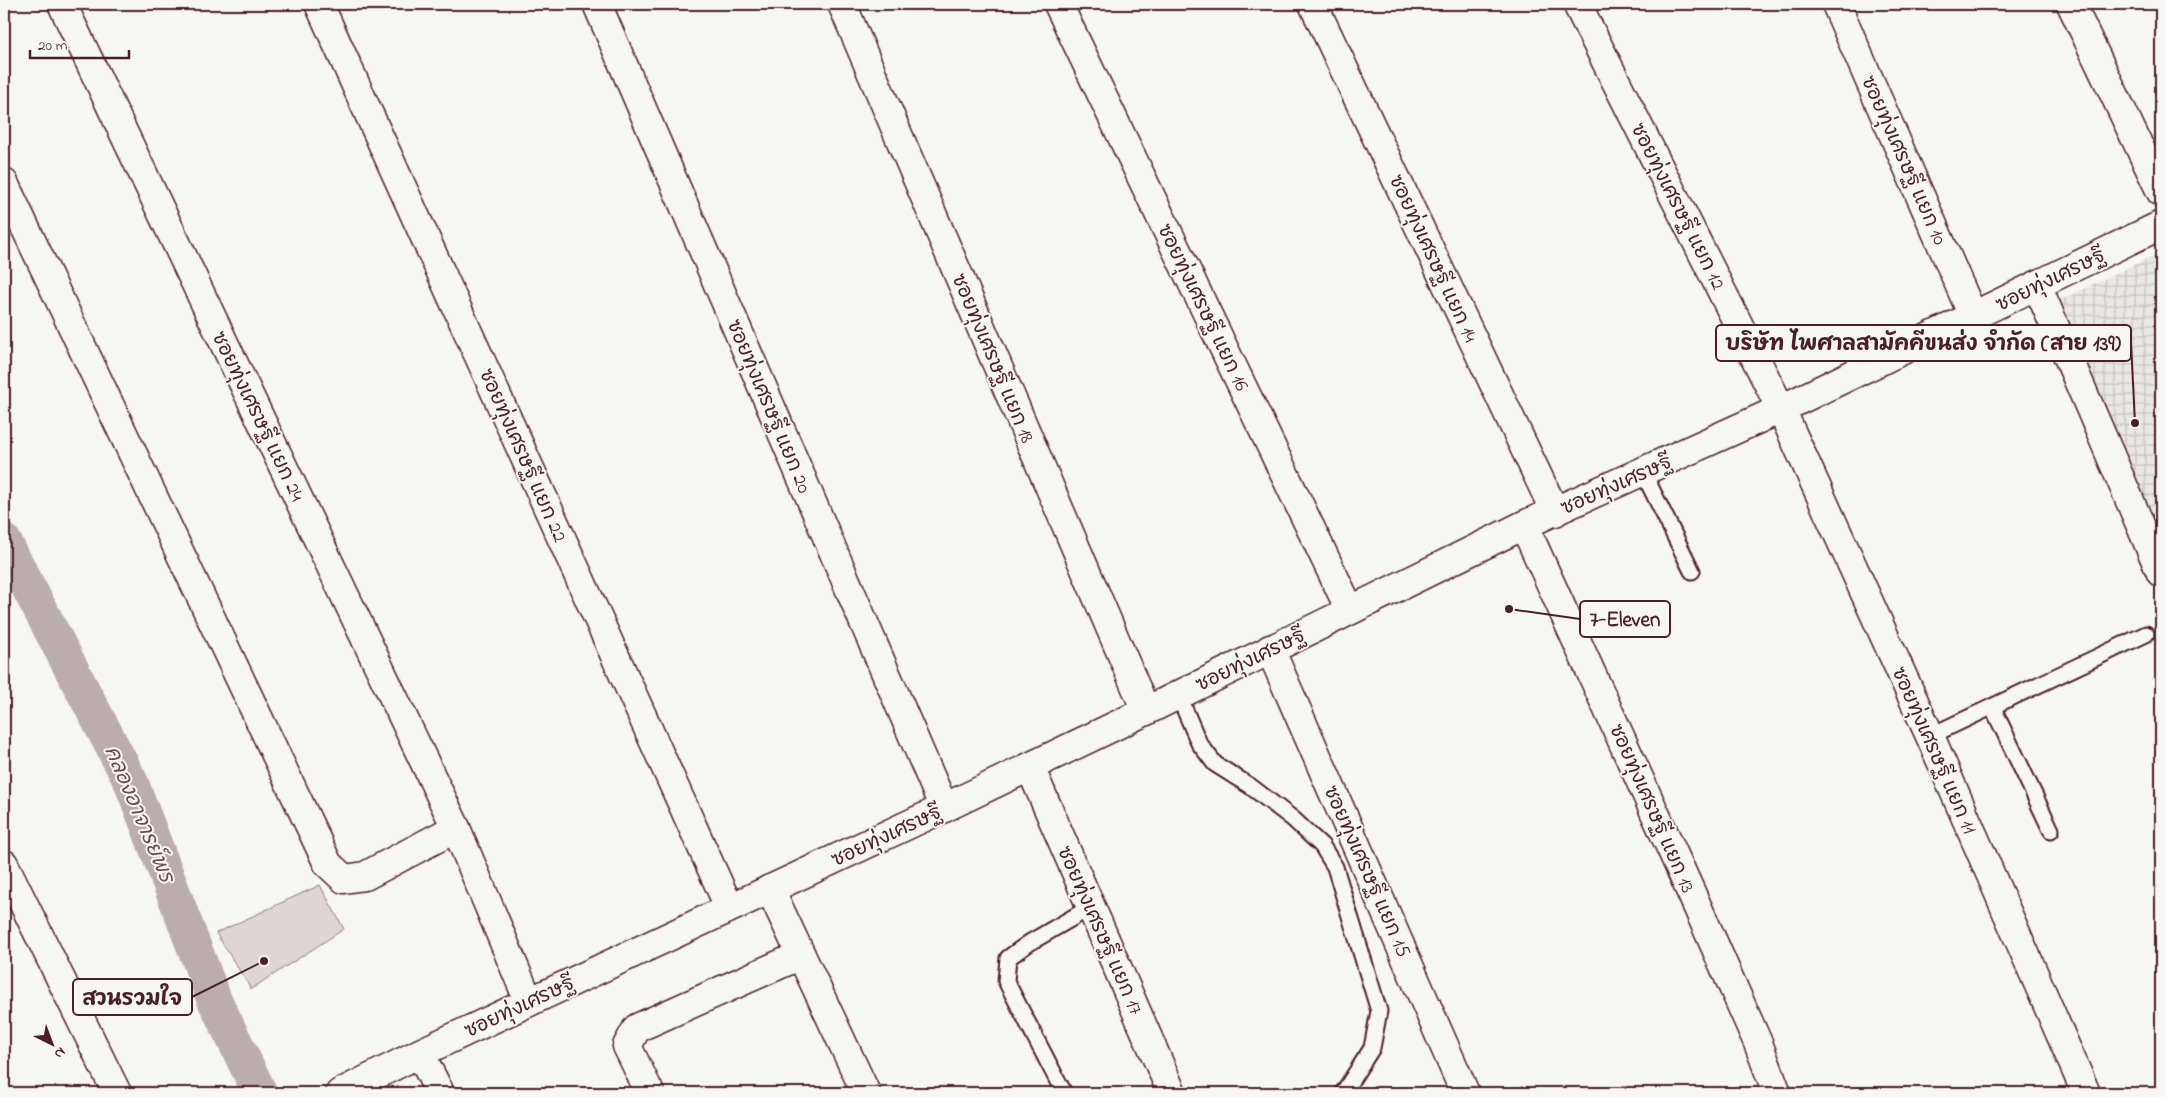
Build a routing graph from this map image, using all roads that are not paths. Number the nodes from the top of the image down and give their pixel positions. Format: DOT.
graph roads {
  1 [pos="62,4"];
  2 [pos="319,4"];
  3 [pos="597,4"];
  4 [pos="842,4"];
  5 [pos="1058,4"];
  6 [pos="1313,4"];
  7 [pos="1577,4"];
  8 [pos="1836,4"];
  9 [pos="2071,4"];
  10 [pos="4,183"];
  11 [pos="2161,192"];
  12 [pos="2161,225"];
  13 [pos="2037,285"];
  14 [pos="1973,316"];
  15 [pos="1781,409"];
  16 [pos="1644,472"];
  17 [pos="1555,512"];
  18 [pos="1524,525"];
  19 [pos="1692,571"];
  20 [pos="2161,573"];
  21 [pos="1350,610"];
  22 [pos="2146,634"];
  23 [pos="1270,649"];
  24 [pos="1178,694"];
  25 [pos="1993,708"];
  26 [pos="1146,711"];
  27 [pos="1930,736"];
  28 [pos="1030,767"];
  29 [pos="944,808"];
  30 [pos="456,828"];
  31 [pos="2051,830"];
  32 [pos="4,864"];
  33 [pos="770,889"];
  34 [pos="730,907"];
  35 [pos="1091,907"];
  36 [pos="802,955"];
  37 [pos="529,1002"];
  38 [pos="420,1053"];
  39 [pos="117,1093"];
  40 [pos="340,1093"];
  41 [pos="440,1093"];
  42 [pos="650,1093"];
  43 [pos="866,1093"];
  44 [pos="1064,1093"];
  45 [pos="1172,1093"];
  46 [pos="1343,1093"];
  47 [pos="1465,1093"];
  48 [pos="1777,1093"];
  49 [pos="2086,1093"];
  1 -- 30 [label="street, ซอยทุ่งเศรษฐี แยก 24"];
  2 -- 34 [label="street, ซอยทุ่งเศรษฐี แยก 22"];
  3 -- 29 [label="street, ซอยทุ่งเศรษฐี แยก 20"];
  4 -- 26 [label="street, ซอยทุ่งเศรษฐี แยก 18"];
  5 -- 21 [label="street, ซอยทุ่งเศรษฐี แยก 16"];
  6 -- 17 [label="street, ซอยทุ่งเศรษฐี แยก 14"];
  7 -- 15 [label="street, ซอยทุ่งเศรษฐี แยก 12"];
  8 -- 14 [label="street, ซอยทุ่งเศรษฐี แยก 10"];
  9 -- 11 [label="street"];
  10 -- 30 [label="street"];
  12 -- 13 [label="street, ซอยทุ่งเศรษฐี"];
  13 -- 14 [label="street, ซอยทุ่งเศรษฐี"];
  13 -- 20 [label="street"];
  14 -- 15 [label="street, ซอยทุ่งเศรษฐี"];
  15 -- 16 [label="street, ซอยทุ่งเศรษฐี"];
  15 -- 27 [label="street, ซอยทุ่งเศรษฐี แยก 11"];
  16 -- 17 [label="street, ซอยทุ่งเศรษฐี"];
  16 -- 19 [label="lane"];
  17 -- 18 [label="street, ซอยทุ่งเศรษฐี"];
  18 -- 21 [label="street, ซอยทุ่งเศรษฐี"];
  18 -- 48 [label="street, ซอยทุ่งเศรษฐี แยก 13"];
  21 -- 23 [label="street, ซอยทุ่งเศรษฐี"];
  22 -- 25 [label="lane"];
  23 -- 24 [label="street, ซอยทุ่งเศรษฐี"];
  23 -- 47 [label="street, ซอยทุ่งเศรษฐี แยก 15"];
  24 -- 26 [label="street, ซอยทุ่งเศรษฐี"];
  24 -- 46 [label="lane"];
  25 -- 27 [label="lane"];
  25 -- 31 [label="lane"];
  26 -- 28 [label="street, ซอยทุ่งเศรษฐี"];
  27 -- 49 [label="street, ซอยทุ่งเศรษฐี แยก 11"];
  28 -- 29 [label="street, ซอยทุ่งเศรษฐี"];
  28 -- 35 [label="street, ซอยทุ่งเศรษฐี แยก 17"];
  29 -- 33 [label="street, ซอยทุ่งเศรษฐี"];
  30 -- 37 [label="street, ซอยทุ่งเศรษฐี แยก 24"];
  32 -- 39 [label="street"];
  33 -- 34 [label="street, ซอยทุ่งเศรษฐี"];
  33 -- 36 [label="street"];
  34 -- 37 [label="street, ซอยทุ่งเศรษฐี"];
  35 -- 44 [label="lane"];
  35 -- 45 [label="street, ซอยทุ่งเศรษฐี แยก 17"];
  36 -- 42 [label="street"];
  36 -- 43 [label="street"];
  37 -- 38 [label="street, ซอยทุ่งเศรษฐี"];
  38 -- 40 [label="street, ซอยทุ่งเศรษฐี"];
  38 -- 41 [label="street"];
}
